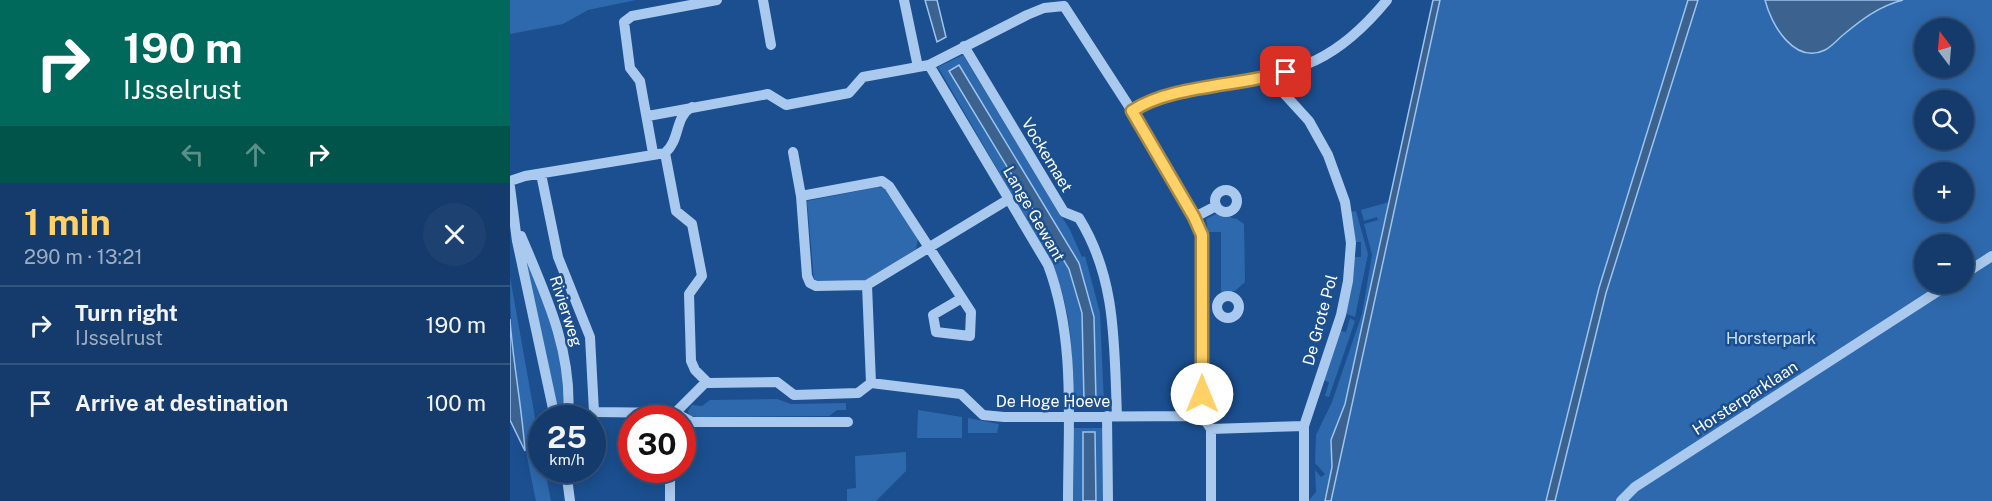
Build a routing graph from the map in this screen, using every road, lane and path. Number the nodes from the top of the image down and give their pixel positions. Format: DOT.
graph roads {
  1 [pos="717,0"];
  2 [pos="763,0"];
  3 [pos="904,0"];
  4 [pos="1387,0"];
  5 [pos="1067,3"];
  6 [pos="771,45"];
  7 [pos="964,46"];
  8 [pos="923,66"];
  9 [pos="1269,77"];
  10 [pos="692,107"];
  11 [pos="1132,111"];
  12 [pos="648,116"];
  13 [pos="793,152"];
  14 [pos="653,153"];
  15 [pos="665,153"];
  16 [pos="541,174"];
  17 [pos="510,181"];
  18 [pos="510,187"];
  19 [pos="801,196"];
  20 [pos="1009,199"];
  21 [pos="1216,206"];
  22 [pos="514,217"];
  23 [pos="1194,217"];
  24 [pos="930,248"];
  25 [pos="1992,256"];
  26 [pos="1974,268"];
  27 [pos="867,285"];
  28 [pos="1934,294"];
  29 [pos="962,298"];
  30 [pos="1216,308"];
  31 [pos="1202,309"];
  32 [pos="706,382"];
  33 [pos="871,383"];
  34 [pos="552,405"];
  35 [pos="568,405"];
  36 [pos="684,405"];
  37 [pos="618,413"];
  38 [pos="1112,416"];
  39 [pos="1202,416"];
  40 [pos="1068,417"];
  41 [pos="696,422"];
  42 [pos="848,422"];
  43 [pos="1304,426"];
  44 [pos="1210,429"];
  45 [pos="568,483"];
  46 [pos="670,483"];
  47 [pos="571,500"];
  48 [pos="670,501"];
  49 [pos="1068,501"];
  50 [pos="1108,501"];
  51 [pos="1211,501"];
  52 [pos="1304,501"];
  53 [pos="1620,501"];
  1 -- 12 [label="street"];
  2 -- 6 [label="street"];
  3 -- 8 [label="street, Lange Gewant"];
  4 -- 9 [label="street"];
  5 -- 7 [label="street"];
  5 -- 11 [label="street"];
  7 -- 8 [label="street"];
  7 -- 38 [label="street, Vockemaet"];
  8 -- 10 [label="street"];
  8 -- 20 [label="street, Lange Gewant"];
  9 -- 11 [label="street"];
  9 -- 43 [label="street, De Grote Pol"];
  10 -- 12 [label="street"];
  10 -- 15 [label="street"];
  11 -- 23 [label="street"];
  12 -- 14 [label="street"];
  13 -- 19 [label="street"];
  14 -- 15 [label="street"];
  14 -- 16 [label="street"];
  15 -- 32 [label="street"];
  16 -- 17 [label="street"];
  16 -- 37 [label="street"];
  18 -- 22 [label="street, Rivierweg"];
  19 -- 24 [label="street"];
  19 -- 27 [label="street"];
  20 -- 24 [label="street"];
  20 -- 40 [label="street, Lange Gewant"];
  21 -- 23 [label="street"];
  22 -- 34 [label="street, Rivierweg"];
  22 -- 35 [label="street, Rivierweg"];
  23 -- 31 [label="street"];
  24 -- 27 [label="street"];
  24 -- 29 [label="street"];
  25 -- 26 [label="street"];
  27 -- 33 [label="street"];
  28 -- 53 [label="street, Horsterparklaan"];
  30 -- 31 [label="street"];
  31 -- 39 [label="street"];
  32 -- 33 [label="street, De Hoge Hoeve"];
  32 -- 36 [label="street"];
  33 -- 40 [label="street, De Hoge Hoeve"];
  38 -- 39 [label="street, De Hoge Hoeve"];
  38 -- 40 [label="street, De Hoge Hoeve"];
  38 -- 50 [label="street, Vockemaet"];
  39 -- 44 [label="street"];
  40 -- 49 [label="street, Lange Gewant"];
  41 -- 42 [label="street"];
  43 -- 44 [label="street"];
  43 -- 52 [label="street, De Grote Pol"];
  44 -- 51 [label="street"];
  45 -- 47 [label="street"];
  46 -- 48 [label="street"];
}
